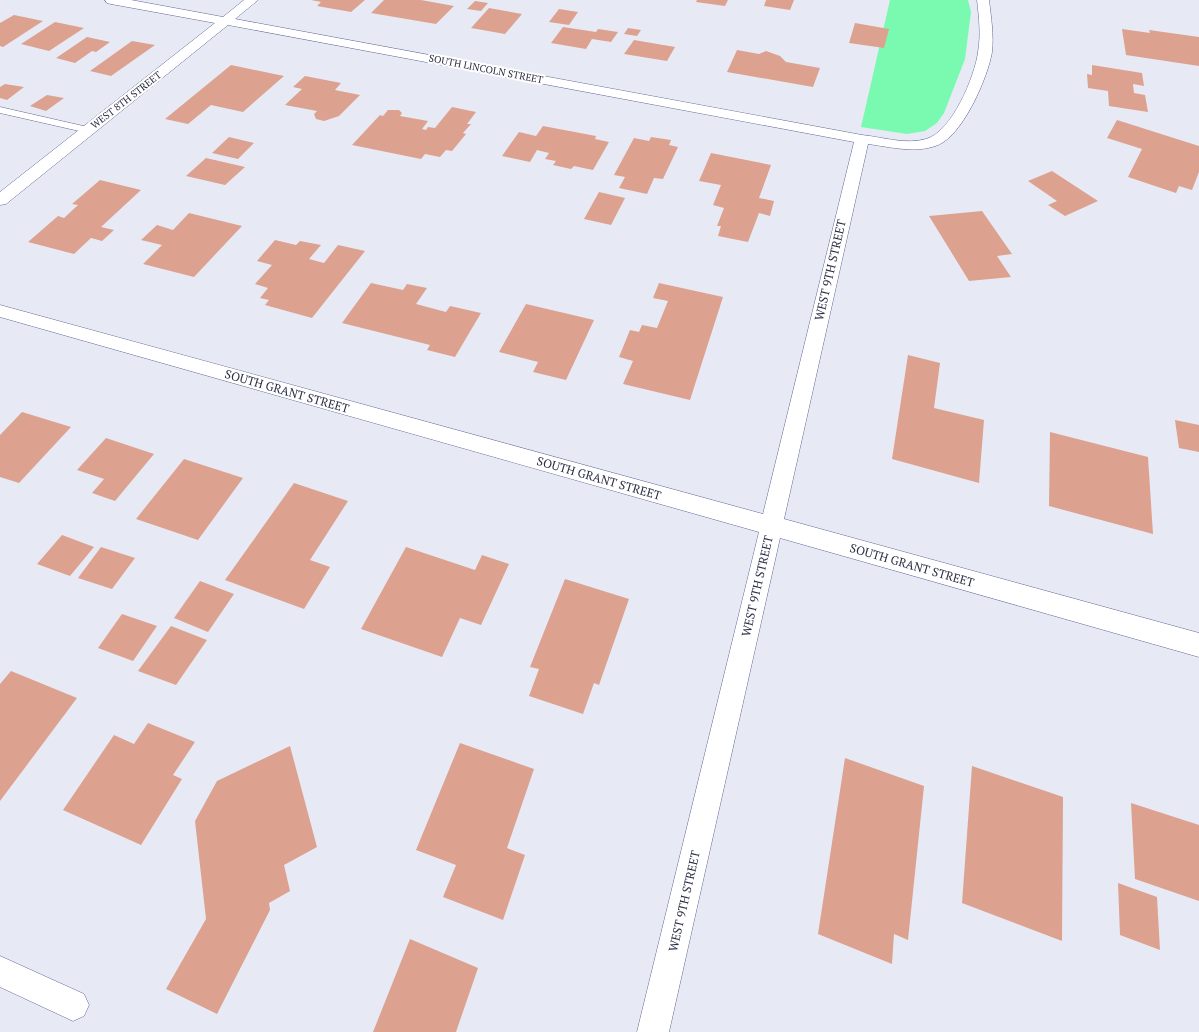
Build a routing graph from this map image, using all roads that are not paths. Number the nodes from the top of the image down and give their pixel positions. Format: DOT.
graph roads {
  1 [pos="111,0"];
  2 [pos="252,0"];
  3 [pos="982,0"];
  4 [pos="226,21"];
  5 [pos="0,110"];
  6 [pos="88,130"];
  7 [pos="862,139"];
  8 [pos="0,200"];
  9 [pos="0,311"];
  10 [pos="771,526"];
  11 [pos="1199,645"];
  12 [pos="0,970"];
  13 [pos="73,1005"];
  14 [pos="653,1032"];
  1 -- 4 [label="street, SOUTH LINCOLN STREET"];
  2 -- 4 [label="street, WEST 8TH STREET"];
  3 -- 7 [label="street, SOUTH LINCOLN STREET"];
  4 -- 6 [label="street, WEST 8TH STREET"];
  4 -- 7 [label="street, SOUTH LINCOLN STREET"];
  5 -- 6 [label="lane"];
  6 -- 8 [label="street, WEST 8TH STREET"];
  7 -- 10 [label="street, WEST 9TH STREET"];
  9 -- 10 [label="street, SOUTH GRANT STREET"];
  10 -- 11 [label="street, SOUTH GRANT STREET"];
  10 -- 14 [label="street, WEST 9TH STREET"];
  12 -- 13 [label="street"];
}
